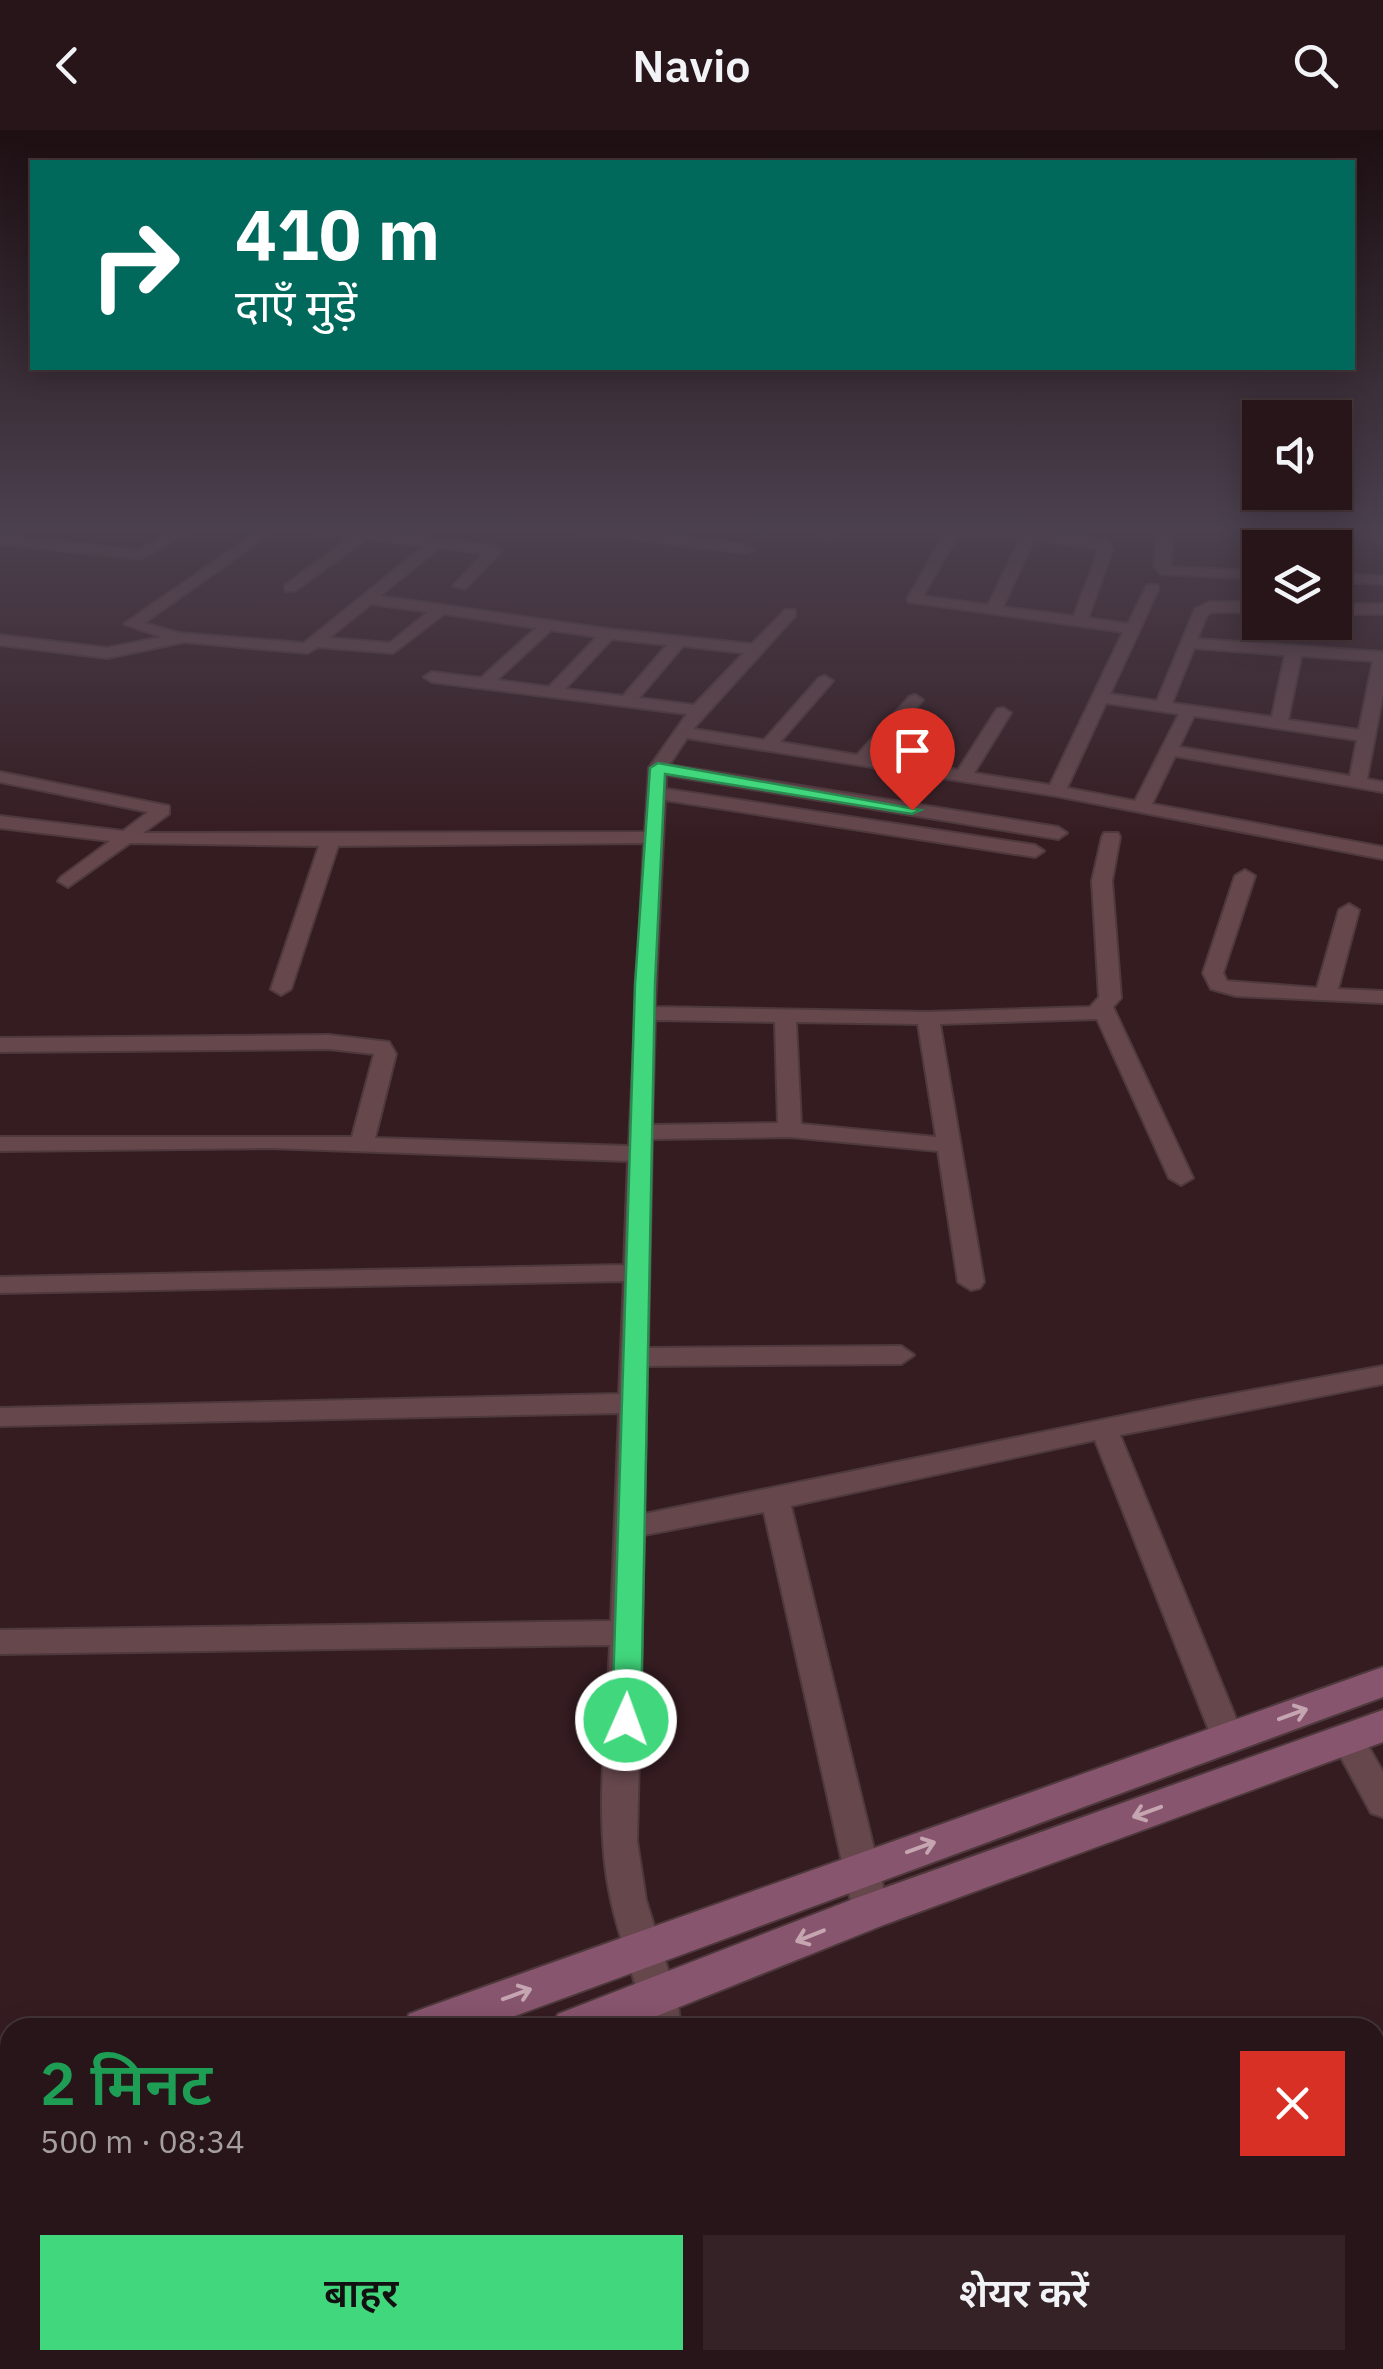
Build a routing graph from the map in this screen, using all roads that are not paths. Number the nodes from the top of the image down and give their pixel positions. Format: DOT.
graph roads {
  1 [pos="170,633"];
  2 [pos="328,633"];
  3 [pos="411,633"];
  4 [pos="539,633"];
  5 [pos="604,633"];
  6 [pos="770,633"];
  7 [pos="1131,633"];
  8 [pos="1194,633"];
  9 [pos="608,634"];
  10 [pos="184,637"];
  11 [pos="0,640"];
  12 [pos="318,642"];
  13 [pos="678,642"];
  14 [pos="1191,643"];
  15 [pos="754,649"];
  16 [pos="1294,651"];
  17 [pos="1382,657"];
  18 [pos="432,677"];
  19 [pos="825,681"];
  20 [pos="484,684"];
  21 [pos="552,693"];
  22 [pos="1102,698"];
  23 [pos="915,700"];
  24 [pos="626,703"];
  25 [pos="1164,706"];
  26 [pos="698,710"];
  27 [pos="1189,710"];
  28 [pos="1003,713"];
  29 [pos="1279,722"];
  30 [pos="680,732"];
  31 [pos="1368,736"];
  32 [pos="770,743"];
  33 [pos="1169,750"];
  34 [pos="864,759"];
  35 [pos="658,768"];
  36 [pos="964,775"];
  37 [pos="0,777"];
  38 [pos="1357,782"];
  39 [pos="1383,786"];
  40 [pos="1056,791"];
  41 [pos="656,793"];
  42 [pos="1141,807"];
  43 [pos="0,822"];
  44 [pos="1058,833"];
  45 [pos="653,837"];
  46 [pos="1111,837"];
  47 [pos="126,839"];
  48 [pos="330,842"];
  49 [pos="1035,852"];
  50 [pos="1383,853"];
  51 [pos="1246,876"];
  52 [pos="68,881"];
  53 [pos="1349,910"];
  54 [pos="281,989"];
  55 [pos="1326,994"];
  56 [pos="1383,997"];
  57 [pos="1103,1008"];
  58 [pos="644,1013"];
  59 [pos="784,1016"];
  60 [pos="928,1018"];
  61 [pos="0,1045"];
  62 [pos="790,1130"];
  63 [pos="644,1143"];
  64 [pos="0,1144"];
  65 [pos="362,1144"];
  66 [pos="949,1145"];
  67 [pos="1182,1178"];
  68 [pos="639,1274"];
  69 [pos="971,1282"];
  70 [pos="0,1285"];
  71 [pos="901,1355"];
  72 [pos="636,1357"];
  73 [pos="1383,1376"];
  74 [pos="634,1403"];
  75 [pos="0,1418"];
  76 [pos="1104,1430"];
  77 [pos="776,1502"];
  78 [pos="631,1527"];
  79 [pos="629,1633"];
  80 [pos="0,1642"];
  81 [pos="1383,1682"];
  82 [pos="1365,1732"];
  83 [pos="1228,1738"];
  84 [pos="1383,1803"];
  85 [pos="861,1868"];
  86 [pos="871,1911"];
  87 [pos="641,1949"];
  88 [pos="661,2013"];
  89 [pos="452,2018"];
  90 [pos="632,2018"];
  1 -- 10 [label="street"];
  2 -- 12 [label="street"];
  3 -- 12 [label="street"];
  4 -- 20 [label="street"];
  5 -- 9 [label="street"];
  6 -- 15 [label="street"];
  7 -- 22 [label="street"];
  8 -- 14 [label="street"];
  9 -- 13 [label="street"];
  9 -- 21 [label="street"];
  10 -- 11 [label="street"];
  10 -- 12 [label="street"];
  13 -- 15 [label="street"];
  13 -- 24 [label="street"];
  14 -- 16 [label="street"];
  14 -- 25 [label="street"];
  15 -- 26 [label="street"];
  16 -- 17 [label="street"];
  16 -- 29 [label="street"];
  17 -- 31 [label="street"];
  18 -- 20 [label="street"];
  19 -- 32 [label="street"];
  20 -- 21 [label="street"];
  21 -- 24 [label="street"];
  22 -- 25 [label="street"];
  22 -- 40 [label="street"];
  23 -- 34 [label="street"];
  24 -- 26 [label="street"];
  25 -- 27 [label="street"];
  26 -- 30 [label="street"];
  27 -- 29 [label="street"];
  27 -- 33 [label="street"];
  28 -- 36 [label="street"];
  29 -- 31 [label="street"];
  30 -- 32 [label="street"];
  30 -- 35 [label="street"];
  31 -- 38 [label="street"];
  32 -- 34 [label="street"];
  33 -- 38 [label="street"];
  33 -- 42 [label="street"];
  34 -- 36 [label="street"];
  35 -- 41 [label="street"];
  35 -- 44 [label="street"];
  36 -- 40 [label="street"];
  37 -- 47 [label="street"];
  38 -- 39 [label="street"];
  40 -- 42 [label="street"];
  41 -- 45 [label="street"];
  41 -- 49 [label="street"];
  42 -- 50 [label="street"];
  43 -- 47 [label="street"];
  45 -- 48 [label="street"];
  45 -- 58 [label="street"];
  46 -- 57 [label="street"];
  47 -- 48 [label="street"];
  47 -- 52 [label="street"];
  48 -- 54 [label="street"];
  51 -- 55 [label="street"];
  53 -- 55 [label="street"];
  55 -- 56 [label="street"];
  57 -- 60 [label="street"];
  57 -- 67 [label="street"];
  58 -- 59 [label="street"];
  58 -- 63 [label="street"];
  59 -- 60 [label="street"];
  59 -- 62 [label="street"];
  60 -- 66 [label="street"];
  61 -- 65 [label="street"];
  62 -- 63 [label="street"];
  62 -- 66 [label="street"];
  63 -- 65 [label="street"];
  63 -- 68 [label="street"];
  64 -- 65 [label="street"];
  66 -- 69 [label="street"];
  68 -- 70 [label="street"];
  68 -- 72 [label="street"];
  71 -- 72 [label="street"];
  72 -- 74 [label="street"];
  73 -- 76 [label="street"];
  74 -- 75 [label="street"];
  74 -- 78 [label="street"];
  76 -- 77 [label="street"];
  76 -- 83 [label="street"];
  77 -- 78 [label="street"];
  77 -- 85 [label="street"];
  78 -- 79 [label="street"];
  79 -- 80 [label="street"];
  79 -- 87 [label="street"];
  83 -- 81 [label="main road, one-way"];
  82 -- 84 [label="street"];
  82 -- 86 [label="main road, one-way"];
  85 -- 83 [label="main road, one-way"];
  85 -- 86 [label="street"];
  85 -- 87 [label="main road"];
  86 -- 88 [label="main road, one-way"];
  87 -- 88 [label="street"];
  89 -- 87 [label="main road, one-way"];
  88 -- 90 [label="main road"];
}
